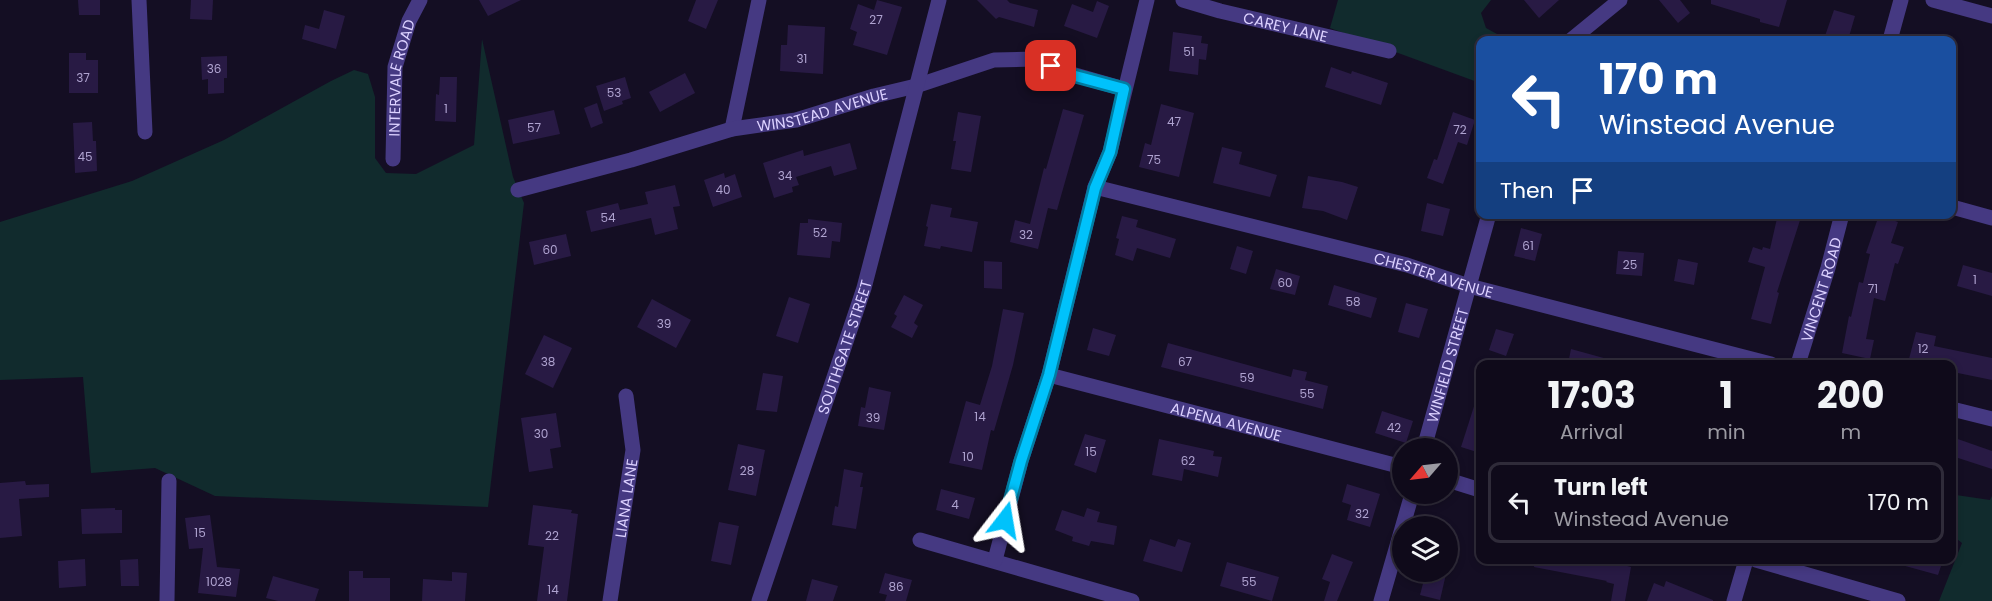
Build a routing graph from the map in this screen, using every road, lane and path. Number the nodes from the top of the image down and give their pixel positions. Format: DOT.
graph roads {
  1 [pos="139,0"];
  2 [pos="420,0"];
  3 [pos="759,0"];
  4 [pos="939,0"];
  5 [pos="1147,0"];
  6 [pos="1183,0"];
  7 [pos="1620,0"];
  8 [pos="1901,0"];
  9 [pos="1933,0"];
  10 [pos="1992,16"];
  11 [pos="1576,36"];
  12 [pos="1891,36"];
  13 [pos="1389,51"];
  14 [pos="916,86"];
  15 [pos="1124,89"];
  16 [pos="732,129"];
  17 [pos="145,132"];
  18 [pos="393,159"];
  19 [pos="1095,188"];
  20 [pos="518,190"];
  21 [pos="1956,208"];
  22 [pos="1992,218"];
  23 [pos="1488,219"];
  24 [pos="1841,219"];
  25 [pos="1469,286"];
  26 [pos="1756,360"];
  27 [pos="1799,360"];
  28 [pos="1049,375"];
  29 [pos="626,396"];
  30 [pos="1956,410"];
  31 [pos="1992,420"];
  32 [pos="1427,438"];
  33 [pos="1392,464"];
  34 [pos="169,481"];
  35 [pos="1458,483"];
  36 [pos="1476,489"];
  37 [pos="1409,504"];
  38 [pos="920,540"];
  39 [pos="995,560"];
  40 [pos="1745,564"];
  41 [pos="1770,564"];
  42 [pos="167,601"];
  43 [pos="610,601"];
  44 [pos="759,601"];
  45 [pos="1132,601"];
  46 [pos="1381,601"];
  47 [pos="1734,601"];
  48 [pos="1898,601"];
  1 -- 17 [label="street"];
  2 -- 18 [label="street, INTERVALE ROAD"];
  3 -- 16 [label="street"];
  4 -- 14 [label="street, SOUTHGATE STREET"];
  5 -- 15 [label="street"];
  6 -- 13 [label="street, CAREY LANE"];
  7 -- 11 [label="street"];
  8 -- 12 [label="street"];
  9 -- 10 [label="street"];
  14 -- 15 [label="street, WINSTEAD AVENUE"];
  14 -- 16 [label="street, WINSTEAD AVENUE"];
  14 -- 44 [label="street, SOUTHGATE STREET"];
  15 -- 19 [label="street"];
  16 -- 20 [label="street, WINSTEAD AVENUE"];
  19 -- 25 [label="street, CHESTER AVENUE"];
  19 -- 28 [label="street"];
  21 -- 22 [label="street"];
  23 -- 25 [label="street, WINFIELD STREET"];
  24 -- 27 [label="street, VINCENT ROAD"];
  25 -- 26 [label="street, CHESTER AVENUE"];
  25 -- 32 [label="street, WINFIELD STREET"];
  28 -- 33 [label="street, ALPENA AVENUE"];
  28 -- 39 [label="street"];
  29 -- 43 [label="street, LIANA LANE"];
  30 -- 31 [label="street"];
  34 -- 42 [label="street"];
  35 -- 36 [label="street"];
  37 -- 46 [label="street"];
  38 -- 39 [label="street"];
  39 -- 45 [label="street"];
  40 -- 47 [label="street"];
  41 -- 48 [label="street"];
}
